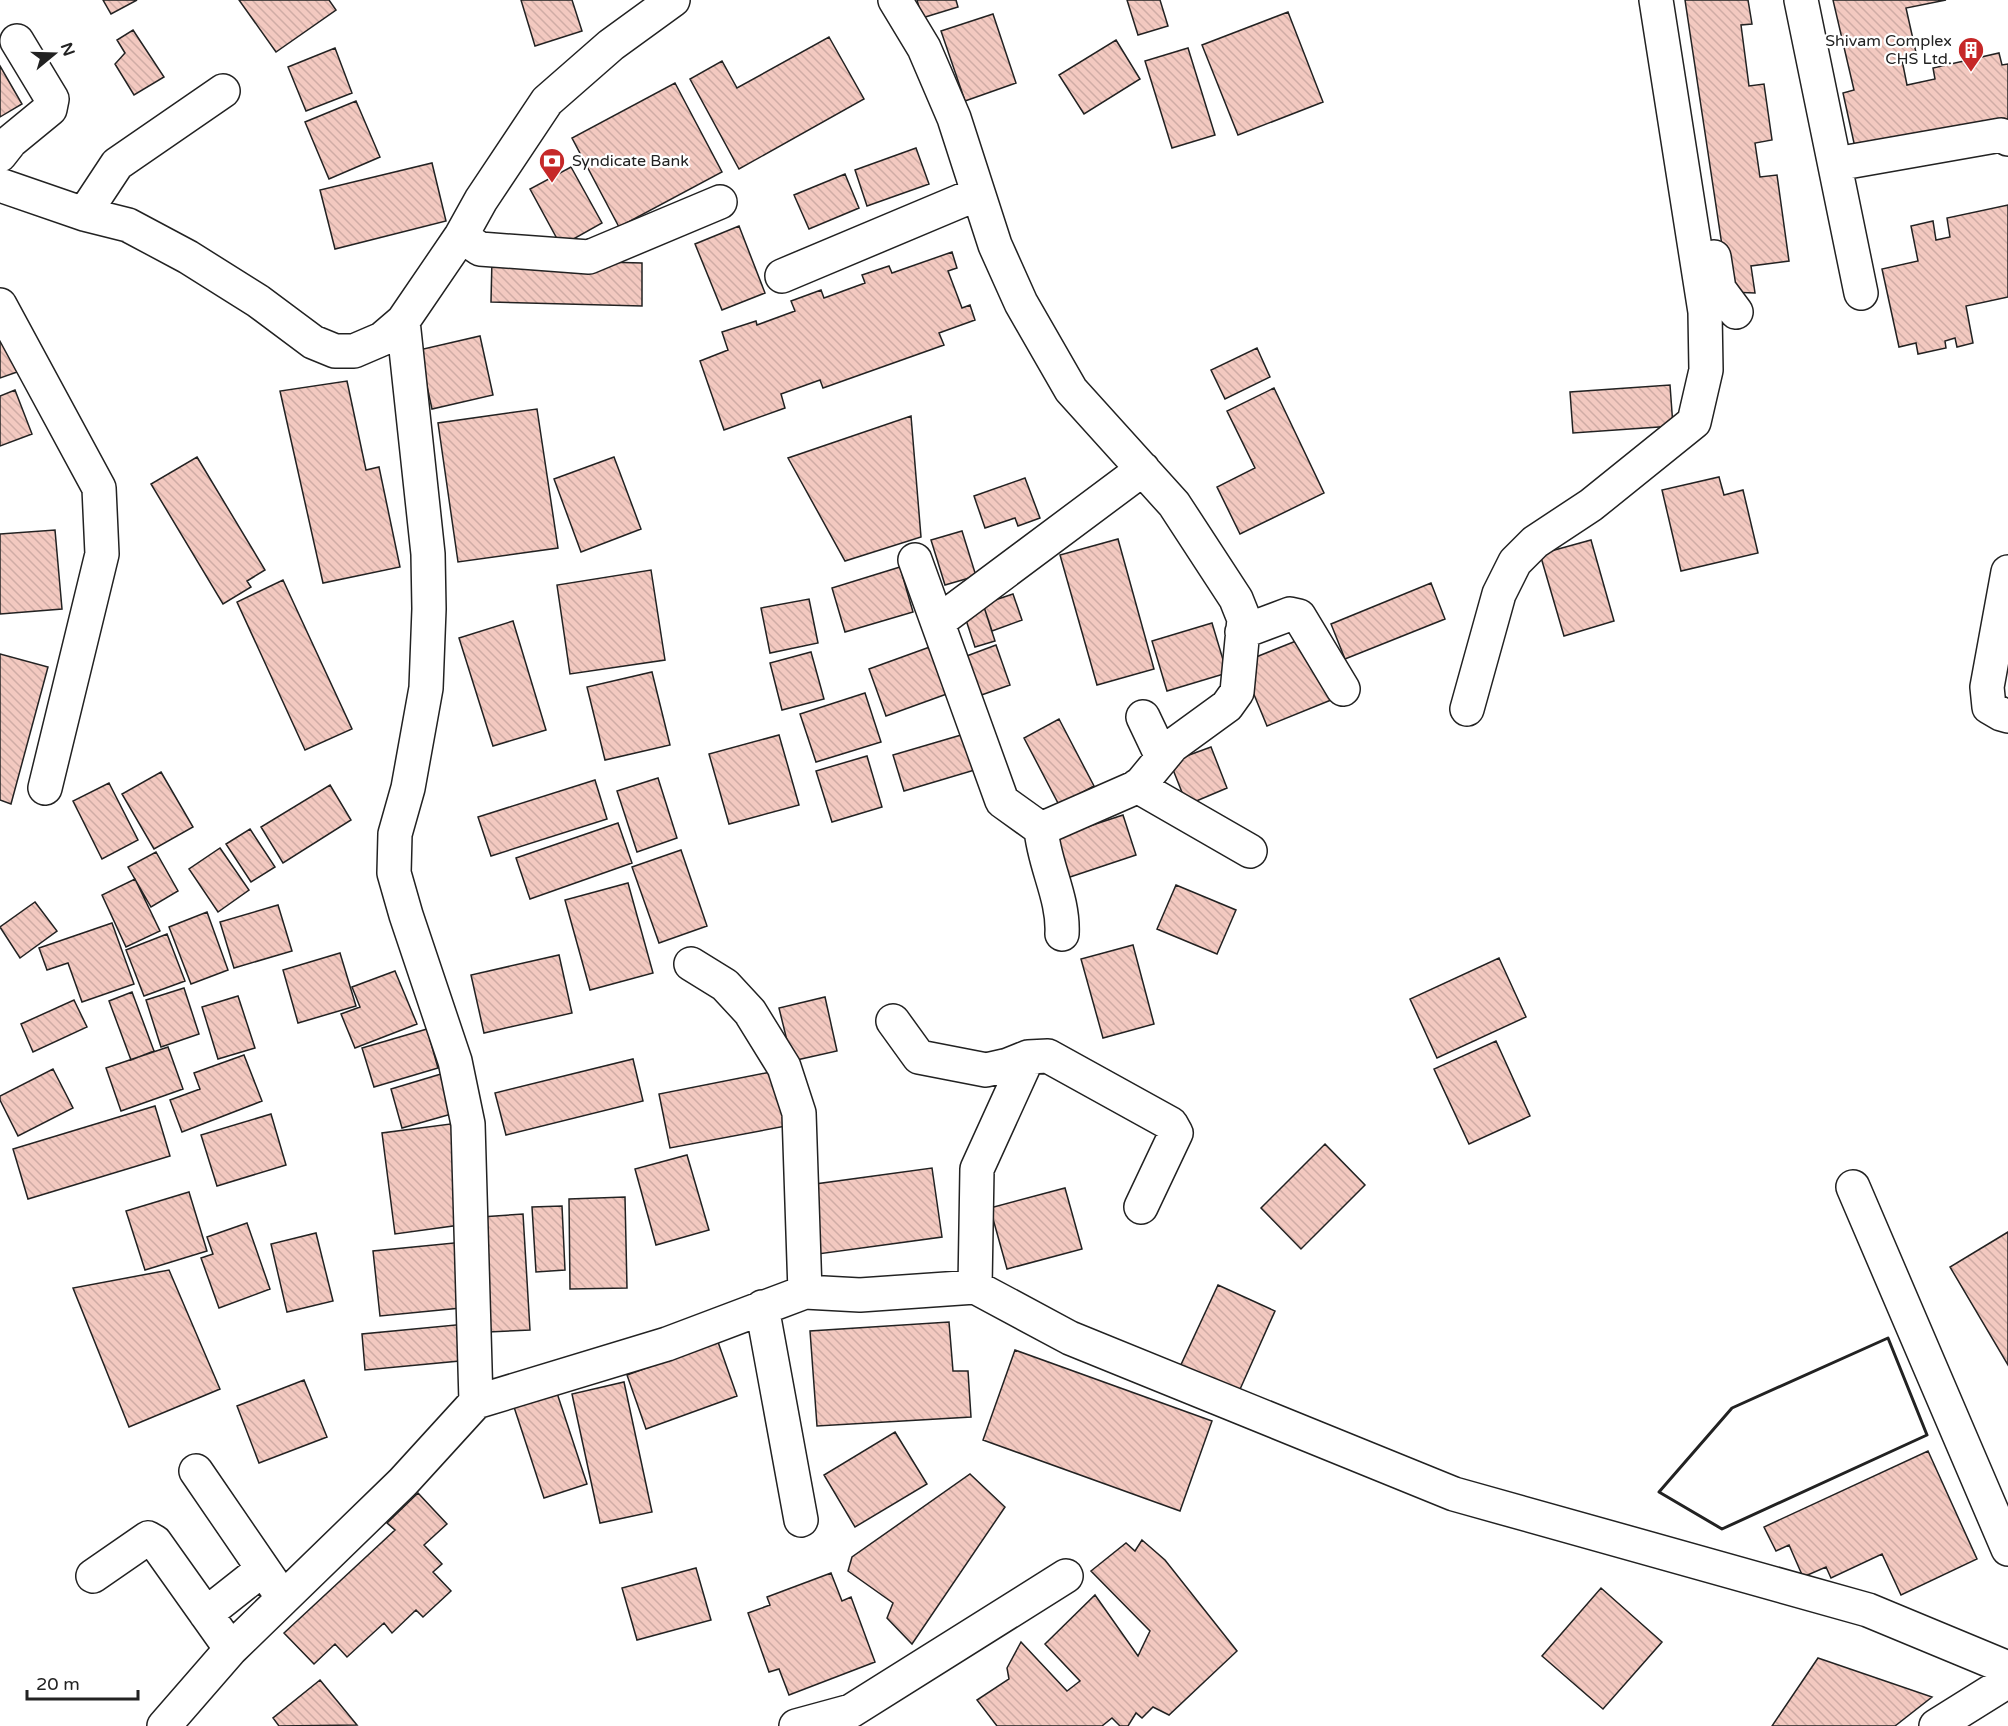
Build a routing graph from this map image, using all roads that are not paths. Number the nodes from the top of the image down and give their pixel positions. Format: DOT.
graph roads {
  1 [pos="673,0"];
  2 [pos="895,0"];
  3 [pos="1656,0"];
  4 [pos="1674,0"];
  5 [pos="1801,0"];
  6 [pos="17,41"];
  7 [pos="223,91"];
  8 [pos="2008,139"];
  9 [pos="0,155"];
  10 [pos="1836,164"];
  11 [pos="0,185"];
  12 [pos="977,194"];
  13 [pos="720,202"];
  14 [pos="84,214"];
  15 [pos="461,236"];
  16 [pos="782,276"];
  17 [pos="1861,293"];
  18 [pos="0,305"];
  19 [pos="1736,312"];
  20 [pos="404,321"];
  21 [pos="1143,469"];
  22 [pos="915,560"];
  23 [pos="2008,572"];
  24 [pos="938,622"];
  25 [pos="1242,632"];
  26 [pos="1343,689"];
  27 [pos="1467,709"];
  28 [pos="2008,716"];
  29 [pos="1143,717"];
  30 [pos="1162,757"];
  31 [pos="1137,786"];
  32 [pos="45,788"];
  33 [pos="1041,829"];
  34 [pos="1250,851"];
  35 [pos="1062,934"];
  36 [pos="691,964"];
  37 [pos="893,1021"];
  38 [pos="1028,1057"];
  39 [pos="1853,1188"];
  40 [pos="1142,1207"];
  41 [pos="975,1287"];
  42 [pos="805,1292"];
  43 [pos="762,1307"];
  44 [pos="476,1402"];
  45 [pos="196,1471"];
  46 [pos="801,1520"];
  47 [pos="2008,1549"];
  48 [pos="263,1569"];
  49 [pos="93,1576"];
  50 [pos="1066,1576"];
  51 [pos="283,1598"];
  52 [pos="206,1614"];
  53 [pos="231,1649"];
  54 [pos="2008,1668"];
  55 [pos="2008,1681"];
  56 [pos="164,1726"];
  57 [pos="796,1726"];
  58 [pos="1936,1726"];
  1 -- 15 [label="street"];
  2 -- 12 [label="street"];
  3 -- 27 [label="street"];
  4 -- 19 [label="street"];
  5 -- 10 [label="street"];
  6 -- 9 [label="street"];
  7 -- 14 [label="street"];
  8 -- 10 [label="street"];
  10 -- 17 [label="street"];
  11 -- 14 [label="street"];
  12 -- 16 [label="street"];
  12 -- 21 [label="street"];
  13 -- 15 [label="street"];
  14 -- 20 [label="street"];
  15 -- 20 [label="street"];
  18 -- 32 [label="street"];
  20 -- 44 [label="street"];
  21 -- 24 [label="street"];
  21 -- 25 [label="street"];
  22 -- 24 [label="street"];
  23 -- 28 [label="street"];
  24 -- 33 [label="street"];
  25 -- 26 [label="street"];
  25 -- 30 [label="street"];
  29 -- 30 [label="street"];
  30 -- 31 [label="street"];
  31 -- 33 [label="street"];
  31 -- 34 [label="street"];
  33 -- 35 [label="street"];
  36 -- 42 [label="street"];
  37 -- 38 [label="street"];
  38 -- 40 [label="street"];
  38 -- 41 [label="street"];
  39 -- 47 [label="street"];
  41 -- 42 [label="street"];
  41 -- 54 [label="street"];
  42 -- 43 [label="street"];
  43 -- 44 [label="street"];
  43 -- 46 [label="street"];
  44 -- 51 [label="street"];
  45 -- 48 [label="street"];
  48 -- 51 [label="street"];
  48 -- 52 [label="street"];
  49 -- 52 [label="street"];
  50 -- 57 [label="street"];
  51 -- 53 [label="street"];
  52 -- 53 [label="street"];
  53 -- 56 [label="street"];
  55 -- 58 [label="street"];
}
